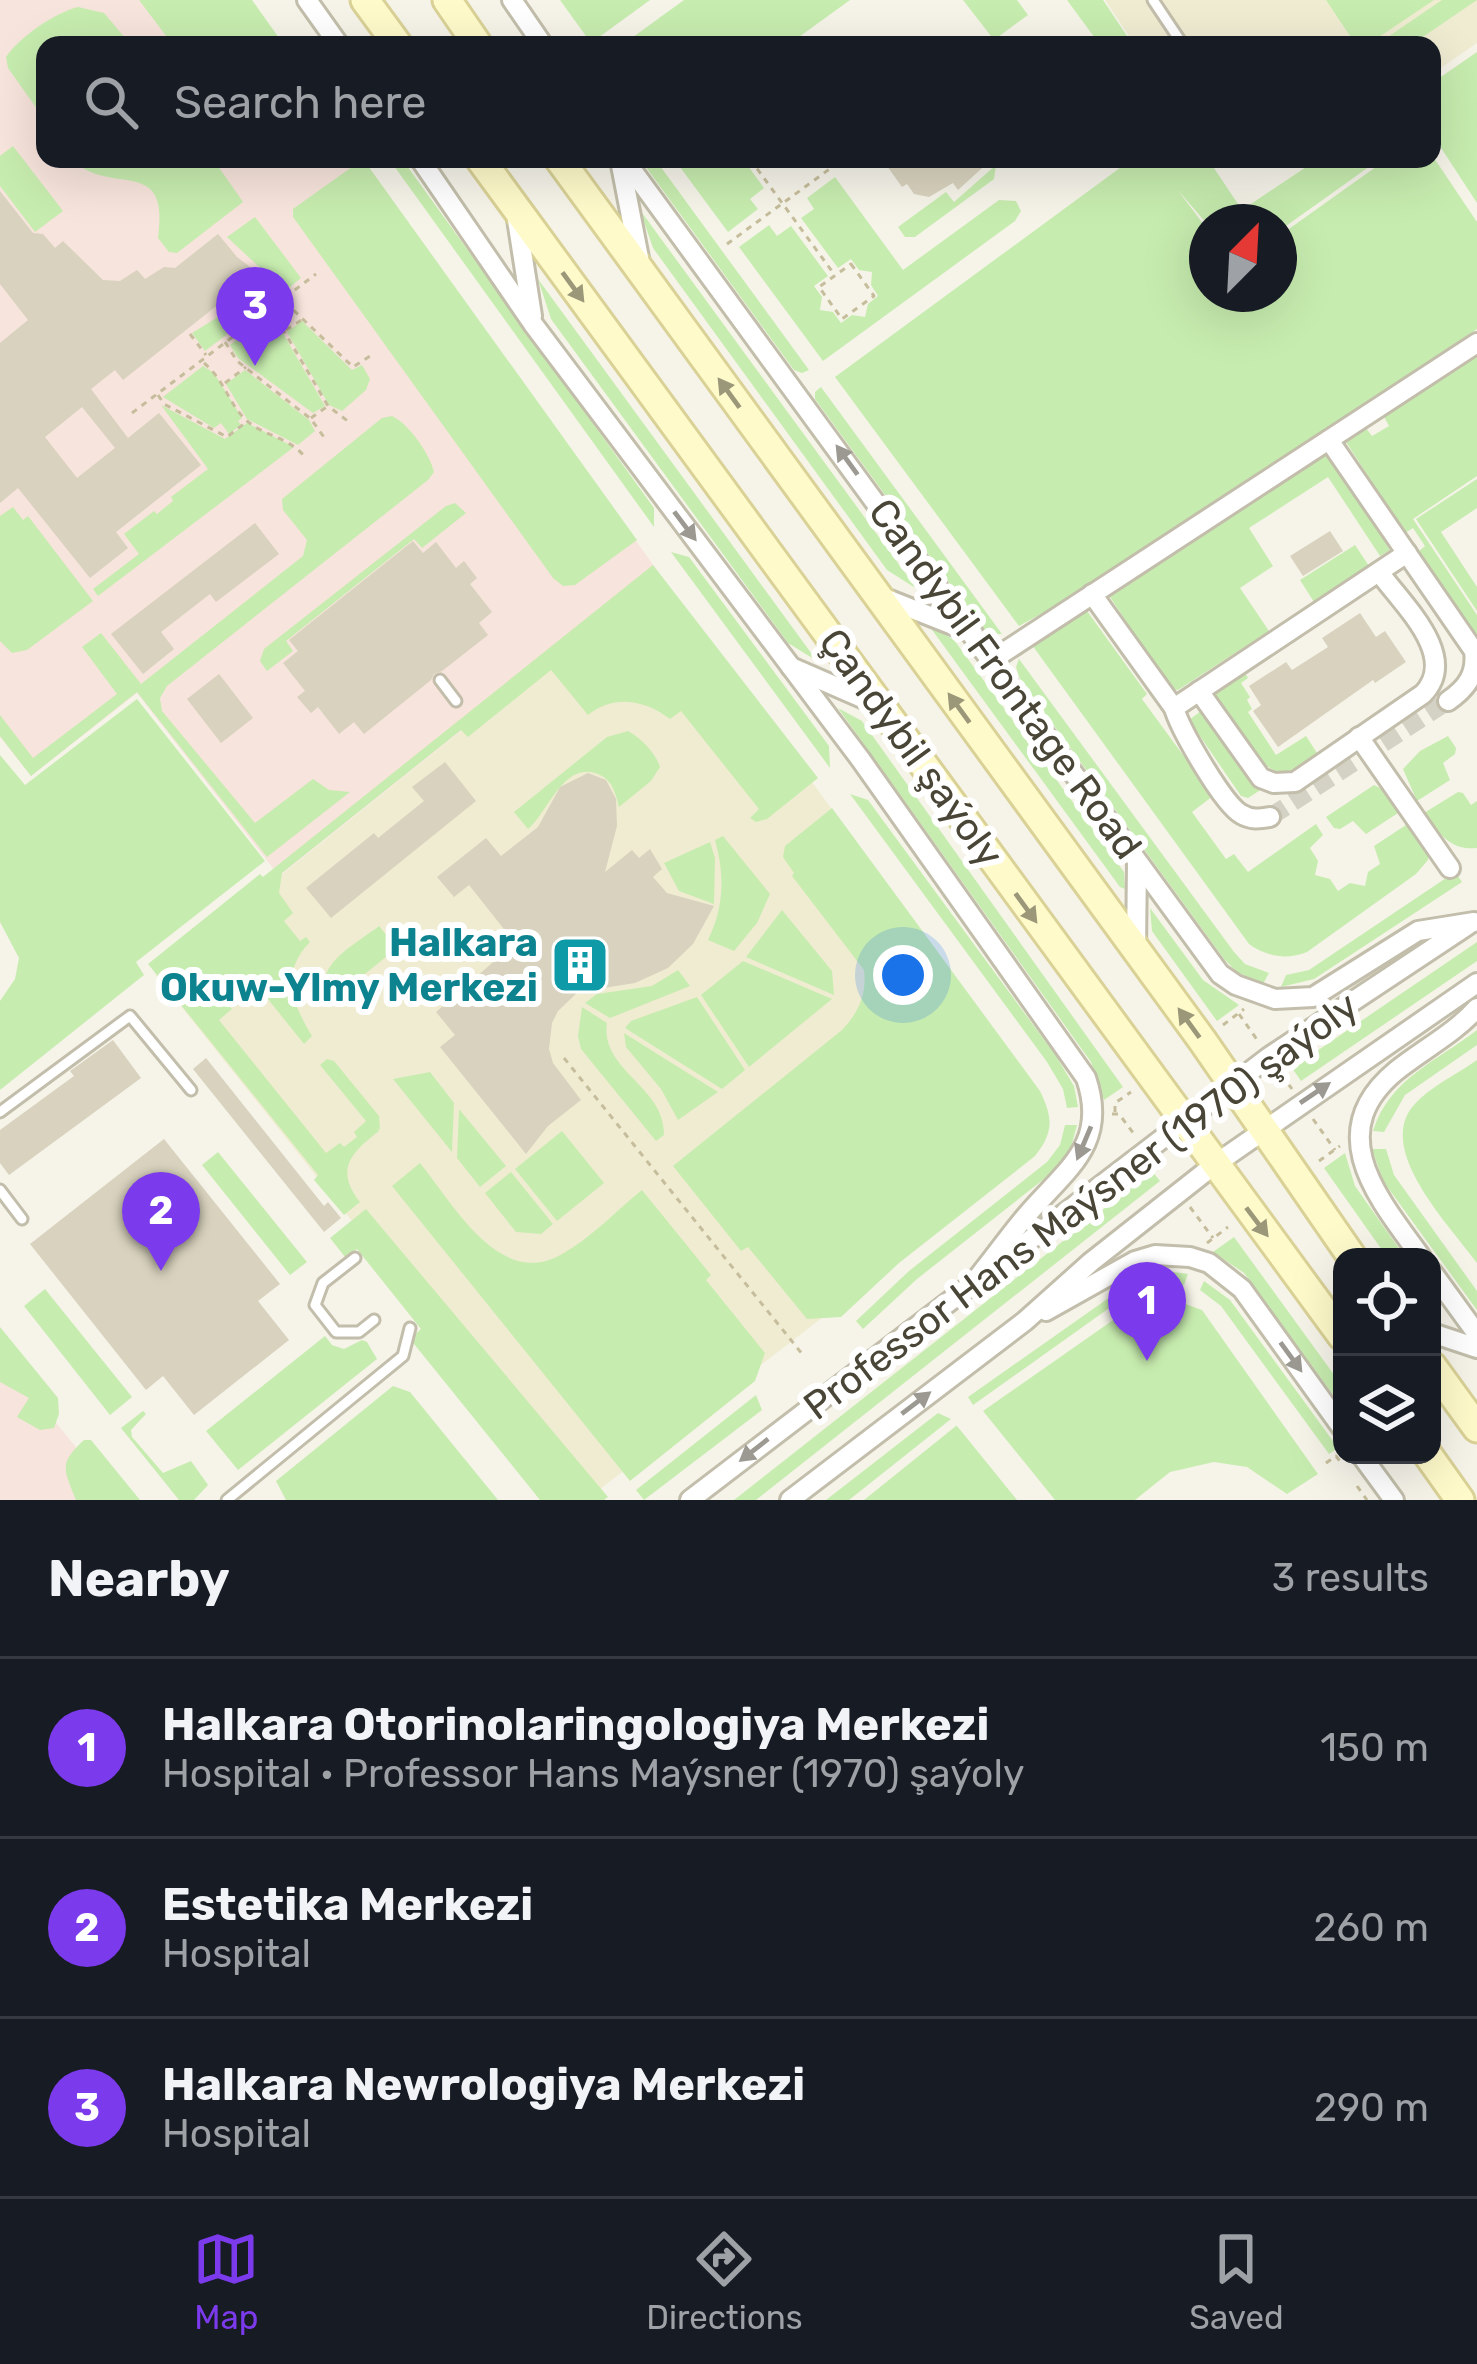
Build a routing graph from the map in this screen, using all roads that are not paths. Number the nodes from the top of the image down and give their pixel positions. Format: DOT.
graph roads {
  1 [pos="308,0"];
  2 [pos="365,0"];
  3 [pos="447,0"];
  4 [pos="512,0"];
  5 [pos="1153,0"];
  6 [pos="333,36"];
  7 [pos="391,36"];
  8 [pos="472,36"];
  9 [pos="537,36"];
  10 [pos="1177,36"];
  11 [pos="426,168"];
  12 [pos="486,168"];
  13 [pos="566,168"];
  14 [pos="624,168"];
  15 [pos="629,168"];
  16 [pos="515,208"];
  17 [pos="642,274"];
  18 [pos="533,324"];
  19 [pos="1477,343"];
  20 [pos="1329,440"];
  21 [pos="1407,553"];
  22 [pos="1379,572"];
  23 [pos="1092,594"];
  24 [pos="877,595"];
  25 [pos="973,633"];
  26 [pos="992,660"];
  27 [pos="787,665"];
  28 [pos="440,680"];
  29 [pos="1199,691"];
  30 [pos="456,701"];
  31 [pos="1448,701"];
  32 [pos="881,707"];
  33 [pos="1174,708"];
  34 [pos="1359,737"];
  35 [pos="1270,817"];
  36 [pos="1137,862"];
  37 [pos="1450,868"];
  38 [pos="1475,921"];
  39 [pos="1136,950"];
  40 [pos="1477,983"];
  41 [pos="1477,1008"];
  42 [pos="1233,1084"];
  43 [pos="191,1090"];
  44 [pos="0,1112"];
  45 [pos="1184,1123"];
  46 [pos="1263,1130"];
  47 [pos="1214,1165"];
  48 [pos="0,1190"];
  49 [pos="22,1219"];
  50 [pos="1346,1248"];
  51 [pos="1415,1248"];
  52 [pos="355,1258"];
  53 [pos="980,1276"];
  54 [pos="1441,1284"];
  55 [pos="374,1320"];
  56 [pos="1025,1321"];
  57 [pos="1333,1324"];
  58 [pos="410,1328"];
  59 [pos="1477,1334"];
  60 [pos="1441,1336"];
  61 [pos="1477,1348"];
  62 [pos="1441,1378"];
  63 [pos="1333,1415"];
  64 [pos="1477,1428"];
  65 [pos="1368,1464"];
  66 [pos="1434,1464"];
  67 [pos="227,1500"];
  68 [pos="690,1500"];
  69 [pos="790,1500"];
  70 [pos="1394,1500"];
  71 [pos="1460,1500"];
  1 -- 6 [label="street"];
  2 -- 7 [label="main road"];
  3 -- 8 [label="main road"];
  4 -- 9 [label="street"];
  5 -- 10 [label="lane"];
  11 -- 18 [label="street"];
  12 -- 16 [label="main road, Çandybil şaýoly"];
  13 -- 17 [label="main road, Çandybil şaýoly"];
  14 -- 17 [label="street"];
  25 -- 15 [label="street, Candybil Frontage Road, one-way"];
  16 -- 18 [label="street"];
  16 -- 32 [label="main road, Çandybil şaýoly, one-way"];
  24 -- 17 [label="main road, Çandybil şaýoly, one-way"];
  18 -- 27 [label="street, one-way"];
  19 -- 20 [label="street"];
  20 -- 21 [label="street"];
  20 -- 23 [label="street"];
  21 -- 22 [label="street"];
  21 -- 31 [label="street"];
  22 -- 29 [label="street"];
  22 -- 34 [label="street"];
  23 -- 26 [label="street"];
  23 -- 33 [label="street"];
  24 -- 25 [label="street"];
  39 -- 24 [label="main road, Çandybil şaýoly, one-way"];
  25 -- 26 [label="street, Candybil Frontage Road"];
  26 -- 36 [label="street, Candybil Frontage Road"];
  27 -- 32 [label="street"];
  27 -- 53 [label="street, one-way"];
  28 -- 30 [label="lane"];
  29 -- 33 [label="street"];
  29 -- 34 [label="street"];
  32 -- 45 [label="main road, Çandybil şaýoly, one-way"];
  33 -- 35 [label="street"];
  34 -- 37 [label="street"];
  36 -- 38 [label="street, Candybil Frontage Road"];
  36 -- 39 [label="street"];
  38 -- 42 [label="street, Professor Hans Maýsner (1970) şaýoly"];
  42 -- 39 [label="main road, Çandybil şaýoly, one-way"];
  46 -- 40 [label="street, Professor Hans Maýsner (1970) şaýoly, one-way"];
  41 -- 51 [label="street"];
  42 -- 45 [label="street, Professor Hans Maýsner (1970) şaýoly"];
  42 -- 46 [label="main road, Çandybil şaýoly"];
  43 -- 44 [label="lane"];
  45 -- 47 [label="main road, Çandybil şaýoly"];
  45 -- 53 [label="street, Professor Hans Maýsner (1970) şaýoly"];
  46 -- 47 [label="street, Professor Hans Maýsner (1970) şaýoly"];
  46 -- 50 [label="main road, Çandybil şaýoly"];
  47 -- 56 [label="street, Professor Hans Maýsner (1970) şaýoly"];
  47 -- 57 [label="main road, Çandybil şaýoly, one-way"];
  48 -- 49 [label="lane"];
  52 -- 55 [label="lane"];
  53 -- 68 [label="street, Professor Hans Maýsner (1970) şaýoly, one-way"];
  54 -- 59 [label="street"];
  56 -- 63 [label="street, one-way"];
  69 -- 56 [label="street, Professor Hans Maýsner (1970) şaýoly, one-way"];
  58 -- 67 [label="lane"];
  60 -- 61 [label="street"];
  62 -- 64 [label="main road"];
  65 -- 70 [label="street"];
  66 -- 71 [label="main road"];
}
